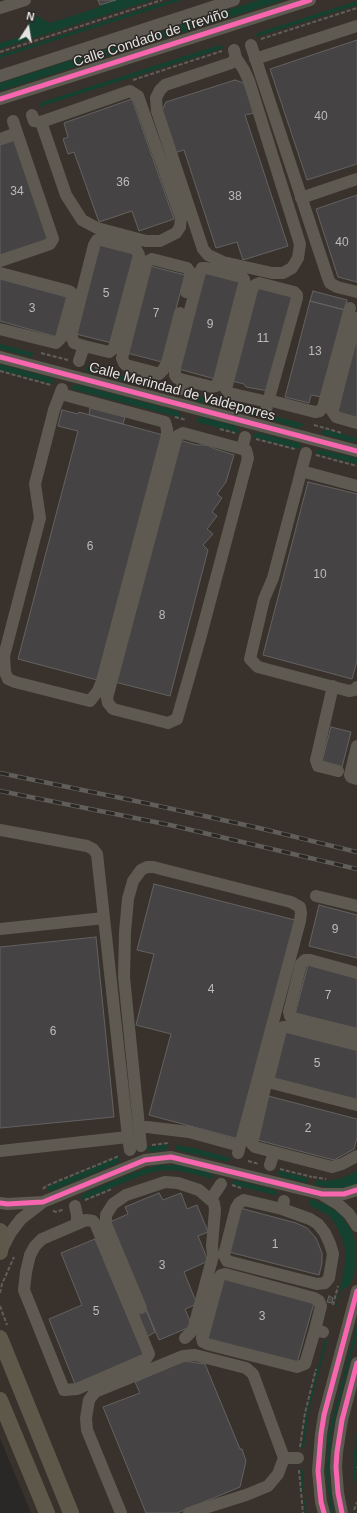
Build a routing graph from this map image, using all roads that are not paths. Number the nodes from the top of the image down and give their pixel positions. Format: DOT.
graph roads {
  1 [pos="25,0"];
  2 [pos="234,0"];
  3 [pos="310,0"];
  4 [pos="0,8"];
  5 [pos="357,26"];
  6 [pos="254,42"];
  7 [pos="232,53"];
  8 [pos="256,59"];
  9 [pos="0,76"];
  10 [pos="0,99"];
  11 [pos="36,119"];
  12 [pos="13,121"];
  13 [pos="17,133"];
  14 [pos="0,139"];
  15 [pos="357,180"];
  16 [pos="301,198"];
  17 [pos="0,260"];
  18 [pos="0,273"];
  19 [pos="357,292"];
  20 [pos="354,313"];
  21 [pos="0,329"];
  22 [pos="84,346"];
  23 [pos="0,357"];
  24 [pos="79,361"];
  25 [pos="147,375"];
  26 [pos="182,384"];
  27 [pos="59,390"];
  28 [pos="270,405"];
  29 [pos="357,423"];
  30 [pos="186,425"];
  31 [pos="357,451"];
  32 [pos="306,452"];
  33 [pos="301,471"];
  34 [pos="357,486"];
  35 [pos="333,686"];
  36 [pos="357,687"];
  37 [pos="357,746"];
  38 [pos="338,771"];
  39 [pos="357,779"];
  40 [pos="0,830"];
  41 [pos="316,896"];
  42 [pos="357,906"];
  43 [pos="104,918"];
  44 [pos="0,929"];
  45 [pos="357,973"];
  46 [pos="357,1034"];
  47 [pos="357,1045"];
  48 [pos="266,1088"];
  49 [pos="357,1105"];
  50 [pos="147,1127"];
  51 [pos="128,1137"];
  52 [pos="0,1151"];
  53 [pos="274,1152"];
  54 [pos="357,1156"];
  55 [pos="270,1165"];
  56 [pos="221,1184"];
  57 [pos="357,1190"];
  58 [pos="322,1194"];
  59 [pos="211,1199"];
  60 [pos="43,1202"];
  61 [pos="0,1203"];
  62 [pos="283,1205"];
  63 [pos="75,1206"];
  64 [pos="77,1224"];
  65 [pos="357,1226"];
  66 [pos="0,1231"];
  67 [pos="5,1252"];
  68 [pos="357,1290"];
  69 [pos="140,1308"];
  70 [pos="319,1331"];
  71 [pos="0,1338"];
  72 [pos="185,1338"];
  73 [pos="357,1363"];
  74 [pos="0,1400"];
  75 [pos="284,1458"];
  76 [pos="299,1462"];
  77 [pos="46,1513"];
  78 [pos="72,1513"];
  79 [pos="121,1513"];
  80 [pos="189,1513"];
  81 [pos="324,1513"];
  82 [pos="342,1513"];
  1 -- 4 [label="street"];
  2 -- 9 [label="street, Calle Condado de Treviño"];
  3 -- 10 [label="street, Calle Condado de Treviño"];
  5 -- 8 [label="street"];
  6 -- 8 [label="street"];
  7 -- 7 [label="street"];
  8 -- 16 [label="street"];
  11 -- 11 [label="street"];
  12 -- 13 [label="street"];
  13 -- 14 [label="street"];
  13 -- 17 [label="street"];
  15 -- 16 [label="street"];
  16 -- 19 [label="street"];
  18 -- 21 [label="street"];
  20 -- 28 [label="street"];
  20 -- 29 [label="street"];
  22 -- 22 [label="street"];
  22 -- 24 [label="street"];
  23 -- 31 [label="street, Calle Merindad de Valdeporres"];
  25 -- 25 [label="street"];
  26 -- 26 [label="street"];
  27 -- 27 [label="street"];
  28 -- 28 [label="street"];
  30 -- 30 [label="street"];
  32 -- 33 [label="street"];
  33 -- 34 [label="street"];
  33 -- 35 [label="street"];
  35 -- 36 [label="street"];
  35 -- 38 [label="street"];
  37 -- 39 [label="street"];
  40 -- 43 [label="street"];
  41 -- 42 [label="street"];
  43 -- 44 [label="street"];
  43 -- 51 [label="street"];
  45 -- 46 [label="street"];
  47 -- 49 [label="street"];
  48 -- 53 [label="street"];
  50 -- 51 [label="street"];
  51 -- 52 [label="street"];
  53 -- 54 [label="street"];
  53 -- 55 [label="street"];
  56 -- 59 [label="street"];
  57 -- 58 [label="street"];
  58 -- 60 [label="street"];
  58 -- 65 [label="street"];
  59 -- 69 [label="street"];
  59 -- 72 [label="street"];
  60 -- 61 [label="street"];
  60 -- 67 [label="street"];
  62 -- 62 [label="street"];
  63 -- 64 [label="street"];
  64 -- 64 [label="street"];
  66 -- 67 [label="main road"];
  68 -- 81 [label="street"];
  70 -- 70 [label="street"];
  71 -- 78 [label="main road"];
  73 -- 82 [label="street"];
  74 -- 77 [label="main road"];
  75 -- 76 [label="street"];
  75 -- 79 [label="street"];
  75 -- 80 [label="street"];
}
